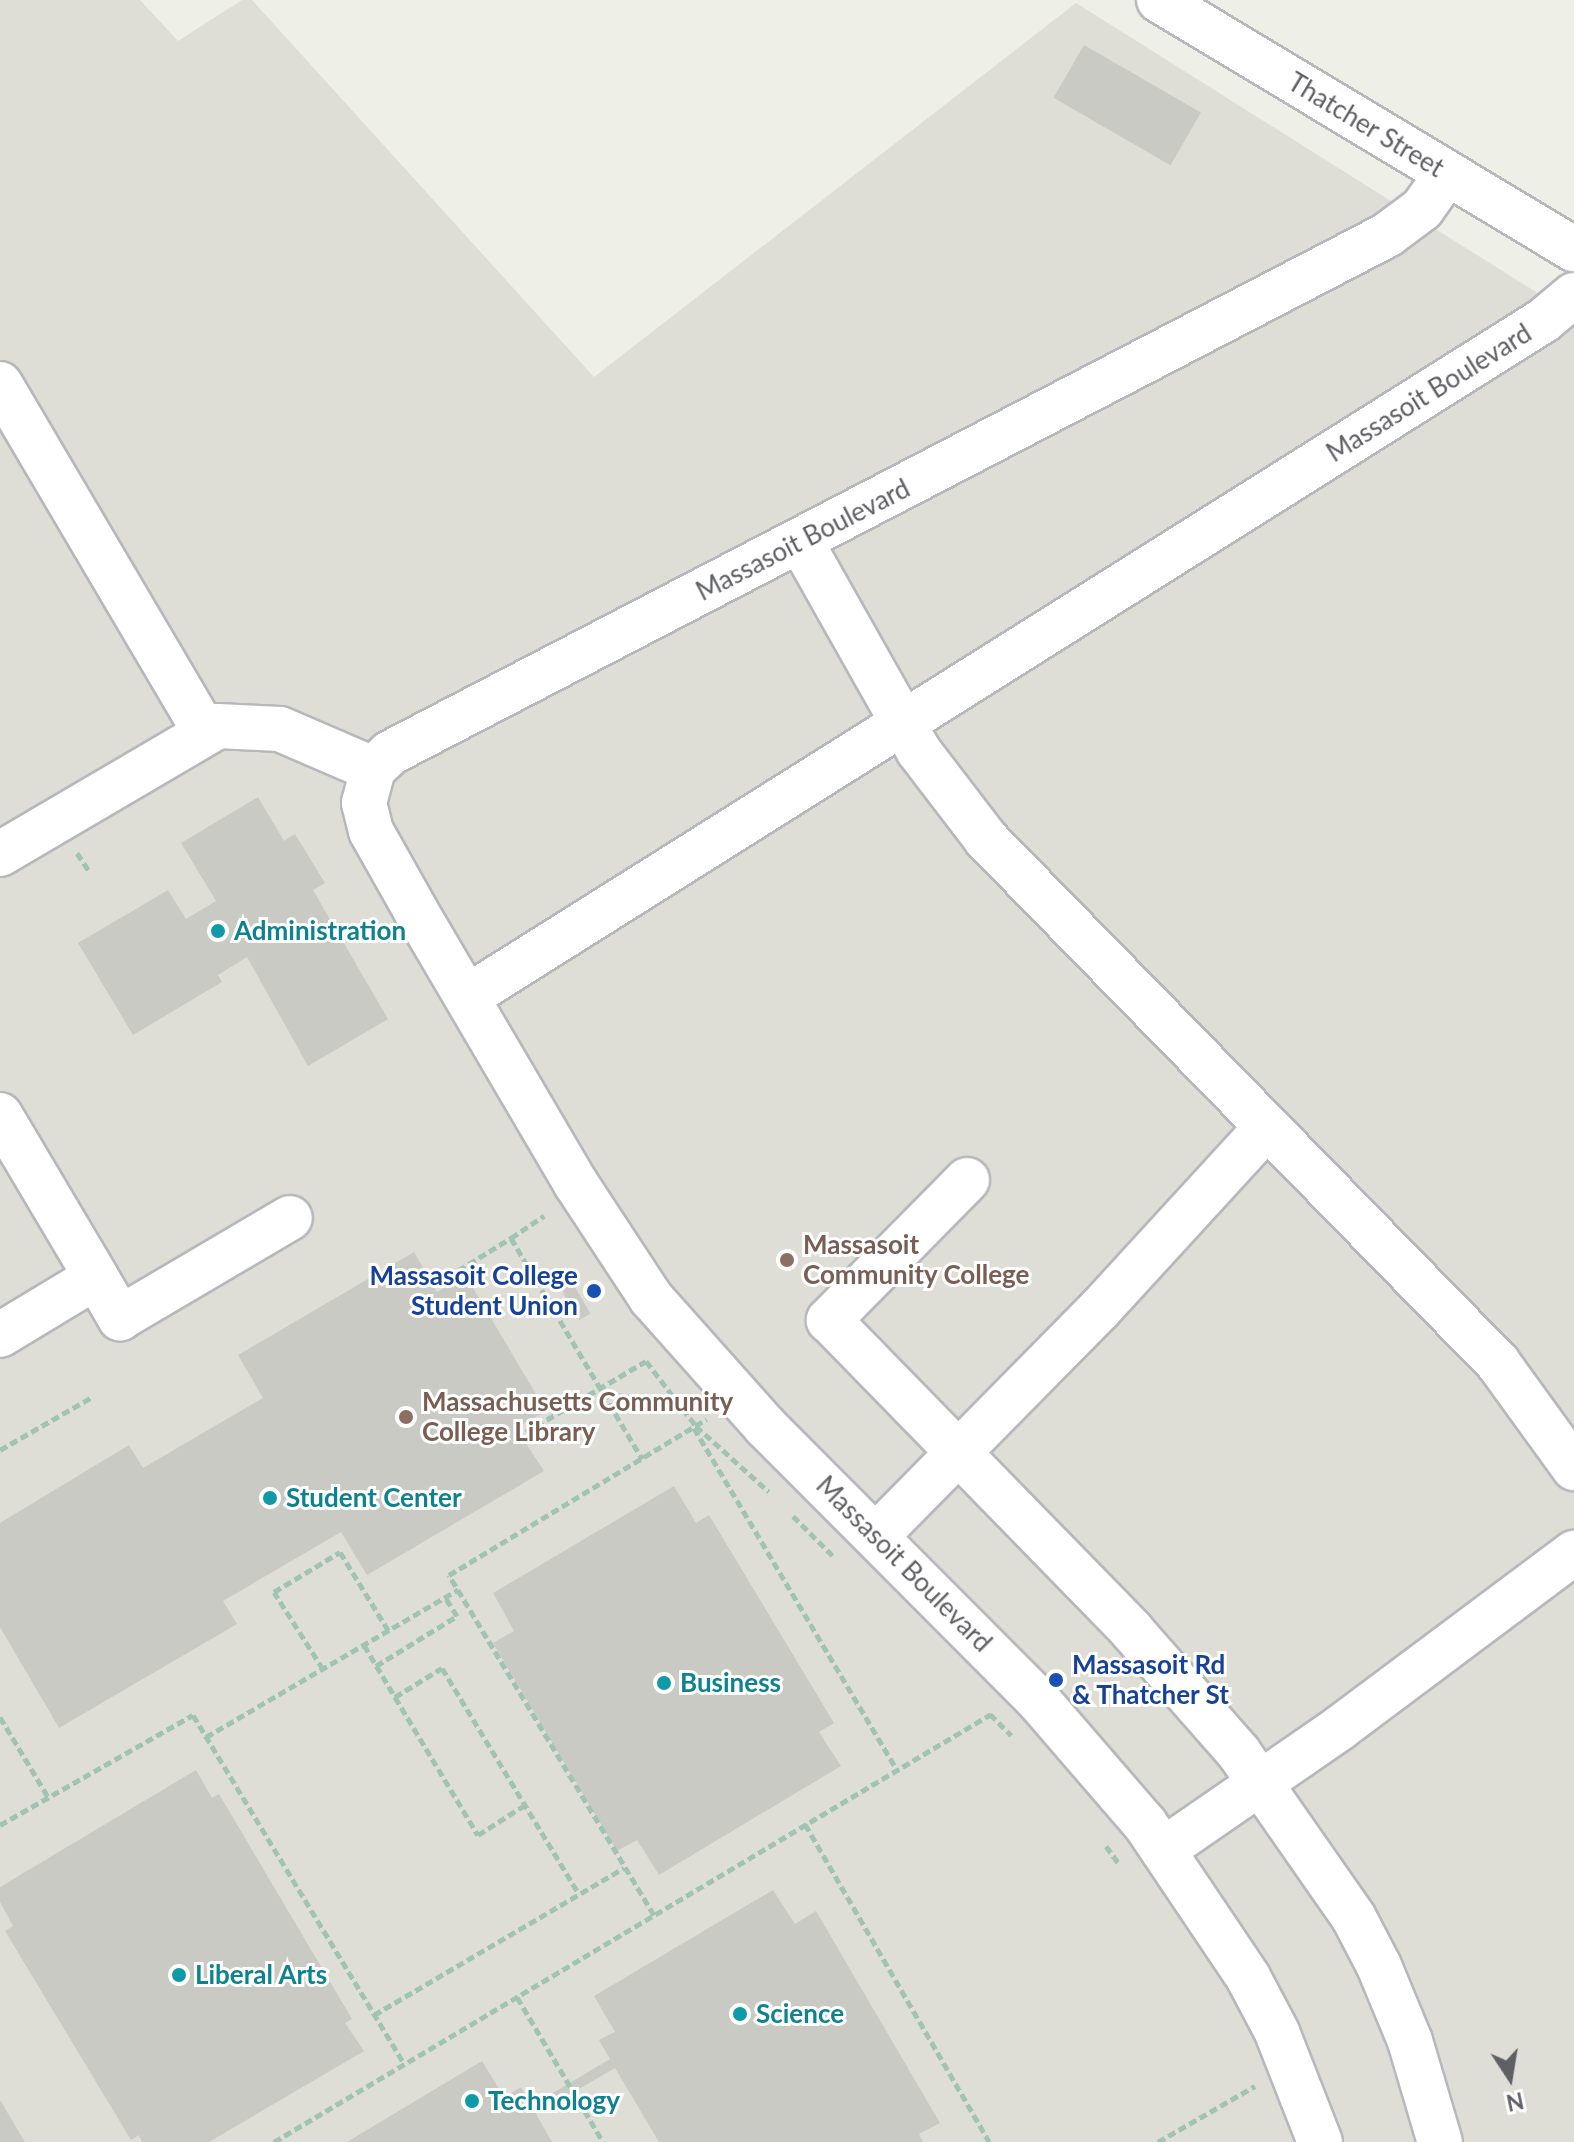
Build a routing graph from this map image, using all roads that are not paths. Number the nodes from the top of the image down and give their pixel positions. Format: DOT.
graph roads {
  1 [pos="1159,0"];
  2 [pos="1447,174"];
  3 [pos="1574,249"];
  4 [pos="1574,295"];
  5 [pos="0,384"];
  6 [pos="801,542"];
  7 [pos="902,725"];
  8 [pos="205,732"];
  9 [pos="373,769"];
  10 [pos="0,854"];
  11 [pos="467,997"];
  12 [pos="0,1115"];
  13 [pos="1267,1127"];
  14 [pos="967,1180"];
  15 [pos="290,1218"];
  16 [pos="96,1277"];
  17 [pos="0,1335"];
  18 [pos="959,1449"];
  19 [pos="1574,1468"];
  20 [pos="877,1535"];
  21 [pos="1574,1553"];
  22 [pos="1260,1784"];
  23 [pos="1163,1850"];
  24 [pos="1320,2142"];
  25 [pos="1440,2142"];
  1 -- 2 [label="street, Thatcher Street"];
  2 -- 3 [label="street, Thatcher Street"];
  2 -- 6 [label="street, Massasoit Boulevard"];
  4 -- 7 [label="street, Massasoit Boulevard"];
  5 -- 8 [label="street"];
  6 -- 7 [label="street"];
  6 -- 9 [label="street, Massasoit Boulevard"];
  7 -- 11 [label="street, Massasoit Boulevard"];
  7 -- 13 [label="street"];
  8 -- 9 [label="street"];
  8 -- 10 [label="street"];
  9 -- 11 [label="street, Massasoit Boulevard"];
  11 -- 20 [label="street, Massasoit Boulevard"];
  12 -- 16 [label="street"];
  13 -- 18 [label="street"];
  13 -- 19 [label="street"];
  14 -- 18 [label="street"];
  15 -- 16 [label="street"];
  16 -- 17 [label="street"];
  18 -- 20 [label="street"];
  18 -- 22 [label="street"];
  20 -- 23 [label="street, Massasoit Boulevard"];
  21 -- 22 [label="street"];
  22 -- 23 [label="street"];
  22 -- 25 [label="street"];
  23 -- 24 [label="street, Massasoit Boulevard"];
}
